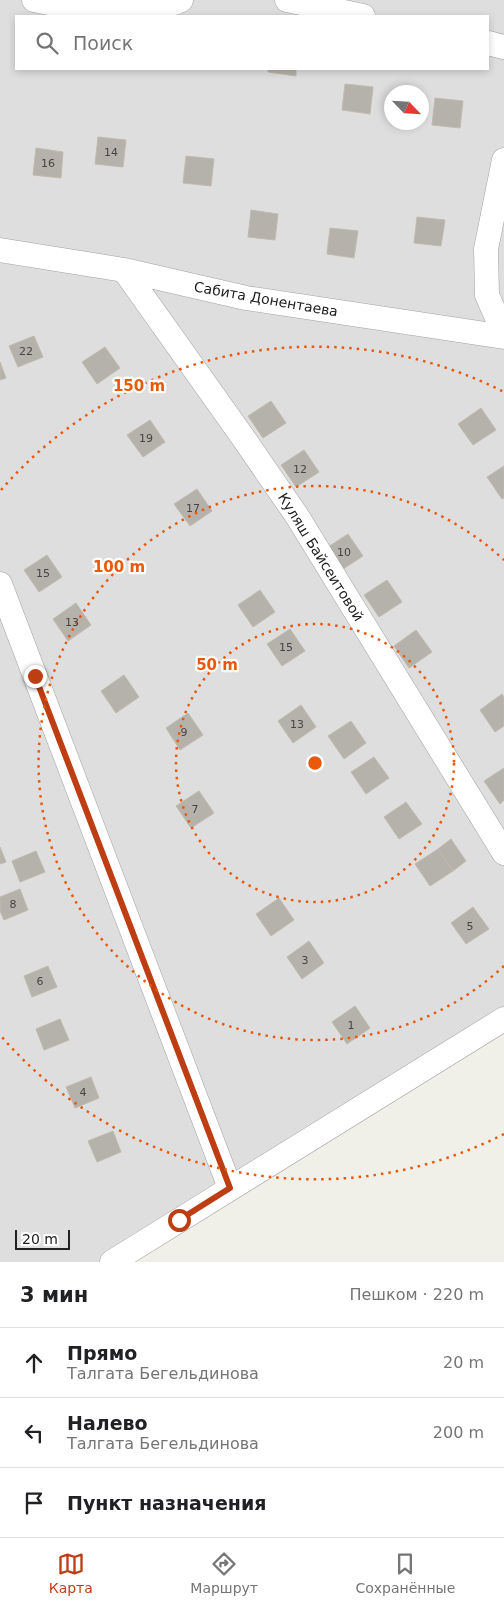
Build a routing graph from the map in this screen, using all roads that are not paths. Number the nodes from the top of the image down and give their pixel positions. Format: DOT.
graph roads {
  1 [pos="34,0"];
  2 [pos="181,0"];
  3 [pos="287,0"];
  4 [pos="358,15"];
  5 [pos="489,43"];
  6 [pos="504,47"];
  7 [pos="504,160"];
  8 [pos="0,250"];
  9 [pos="124,270"];
  10 [pos="504,336"];
  11 [pos="0,584"];
  12 [pos="504,853"];
  13 [pos="504,1019"];
  14 [pos="230,1188"];
  15 [pos="112,1262"];
  1 -- 2 [label="street"];
  3 -- 4 [label="street"];
  5 -- 6 [label="street"];
  7 -- 10 [label="street"];
  8 -- 9 [label="street, Сабита Донентаева"];
  9 -- 10 [label="street, Сабита Донентаева"];
  9 -- 12 [label="street, Куляш Байсеитовой"];
  11 -- 14 [label="street"];
  13 -- 14 [label="street"];
  14 -- 15 [label="street"];
}
